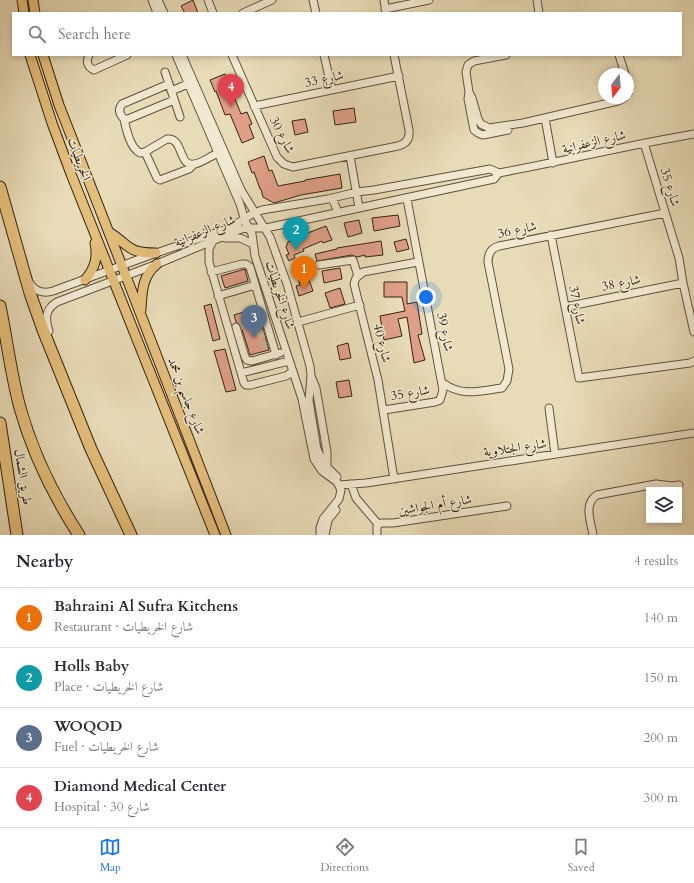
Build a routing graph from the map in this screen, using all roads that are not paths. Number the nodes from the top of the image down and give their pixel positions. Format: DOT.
graph roads {
  1 [pos="22,0"];
  2 [pos="33,0"];
  3 [pos="152,0"];
  4 [pos="158,0"];
  5 [pos="208,0"];
  6 [pos="272,0"];
  7 [pos="313,0"];
  8 [pos="384,0"];
  9 [pos="430,0"];
  10 [pos="537,0"];
  11 [pos="386,11"];
  12 [pos="24,12"];
  13 [pos="35,12"];
  14 [pos="158,12"];
  15 [pos="164,12"];
  16 [pos="213,12"];
  17 [pos="245,12"];
  18 [pos="316,12"];
  19 [pos="539,12"];
  20 [pos="30,56"];
  21 [pos="43,56"];
  22 [pos="88,56"];
  23 [pos="125,56"];
  24 [pos="176,56"];
  25 [pos="182,56"];
  26 [pos="232,56"];
  27 [pos="324,56"];
  28 [pos="394,56"];
  29 [pos="501,56"];
  30 [pos="619,56"];
  31 [pos="623,68"];
  32 [pos="165,72"];
  33 [pos="398,76"];
  34 [pos="188,84"];
  35 [pos="170,87"];
  36 [pos="332,90"];
  37 [pos="174,100"];
  38 [pos="605,104"];
  39 [pos="254,106"];
  40 [pos="180,117"];
  41 [pos="545,118"];
  42 [pos="124,119"];
  43 [pos="694,134"];
  44 [pos="644,143"];
  45 [pos="145,152"];
  46 [pos="218,153"];
  47 [pos="350,156"];
  48 [pos="553,163"];
  49 [pos="194,164"];
  50 [pos="499,173"];
  51 [pos="0,187"];
  52 [pos="357,192"];
  53 [pos="332,198"];
  54 [pos="407,199"];
  55 [pos="359,208"];
  56 [pos="255,212"];
  57 [pos="338,212"];
  58 [pos="665,212"];
  59 [pos="245,219"];
  60 [pos="91,224"];
  61 [pos="249,228"];
  62 [pos="266,228"];
  63 [pos="109,232"];
  64 [pos="551,235"];
  65 [pos="216,240"];
  66 [pos="253,244"];
  67 [pos="156,253"];
  68 [pos="418,262"];
  69 [pos="157,264"];
  70 [pos="319,265"];
  71 [pos="122,266"];
  72 [pos="109,271"];
  73 [pos="211,272"];
  74 [pos="25,275"];
  75 [pos="126,276"];
  76 [pos="358,276"];
  77 [pos="85,280"];
  78 [pos="113,281"];
  79 [pos="683,283"];
  80 [pos="255,285"];
  81 [pos="218,296"];
  82 [pos="360,305"];
  83 [pos="0,306"];
  84 [pos="565,307"];
  85 [pos="141,313"];
  86 [pos="298,322"];
  87 [pos="228,330"];
  88 [pos="694,332"];
  89 [pos="285,349"];
  90 [pos="276,355"];
  91 [pos="289,360"];
  92 [pos="694,361"];
  93 [pos="292,372"];
  94 [pos="240,373"];
  95 [pos="311,375"];
  96 [pos="443,383"];
  97 [pos="309,389"];
  98 [pos="300,391"];
  99 [pos="440,400"];
  100 [pos="549,408"];
  101 [pos="384,410"];
  102 [pos="0,423"];
  103 [pos="83,427"];
  104 [pos="694,433"];
  105 [pos="554,454"];
  106 [pos="327,468"];
  107 [pos="394,479"];
  108 [pos="344,484"];
  109 [pos="679,485"];
  110 [pos="507,506"];
  111 [pos="14,514"];
  112 [pos="328,516"];
  113 [pos="378,524"];
  114 [pos="73,525"];
  115 [pos="17,535"];
  116 [pos="22,535"];
  117 [pos="79,535"];
  118 [pos="82,535"];
  119 [pos="131,535"];
  120 [pos="215,535"];
  121 [pos="226,535"];
  122 [pos="320,535"];
  123 [pos="325,535"];
  124 [pos="377,535"];
  125 [pos="593,535"];
  1 -- 12 [label="main road"];
  2 -- 13 [label="main road"];
  3 -- 14 [label="street"];
  4 -- 15 [label="street"];
  5 -- 16 [label="street"];
  6 -- 17 [label="street"];
  7 -- 18 [label="street"];
  8 -- 11 [label="street"];
  9 -- 11 [label="street"];
  10 -- 19 [label="street"];
  20 -- 60 [label="main road, الخريطيات"];
  21 -- 63 [label="main road, الخريطيات"];
  22 -- 23 [label="street"];
  24 -- 34 [label="street, شارع الخريطيات"];
  25 -- 56 [label="street, شارع الخريطيات"];
  26 -- 39 [label="street, شارع 30"];
  27 -- 36 [label="street"];
  28 -- 33 [label="street, شارع 30"];
  29 -- 41 [label="street"];
  30 -- 31 [label="street"];
  32 -- 35 [label="street"];
  33 -- 36 [label="street, شارع 33"];
  33 -- 47 [label="street, شارع 30"];
  34 -- 35 [label="street"];
  34 -- 46 [label="street, شارع الخريطيات"];
  35 -- 37 [label="street"];
  35 -- 42 [label="street"];
  36 -- 39 [label="street, شارع 33"];
  37 -- 40 [label="street"];
  37 -- 42 [label="street"];
  38 -- 41 [label="street"];
  39 -- 47 [label="street, شارع 30"];
  41 -- 48 [label="street"];
  42 -- 45 [label="street"];
  43 -- 44 [label="street, شارع الزعفرانية"];
  44 -- 48 [label="street, شارع الزعفرانية"];
  44 -- 58 [label="street, شارع 35"];
  45 -- 49 [label="street"];
  45 -- 49 [label="street"];
  46 -- 49 [label="street"];
  46 -- 59 [label="street, شارع الخريطيات"];
  47 -- 52 [label="street"];
  48 -- 50 [label="street, شارع الزعفرانية"];
  50 -- 52 [label="street, شارع الزعفرانية"];
  50 -- 54 [label="street, شارع الزعفرانية"];
  51 -- 74 [label="highway"];
  52 -- 53 [label="street, شارع الزعفرانية"];
  52 -- 55 [label="street"];
  53 -- 56 [label="street, شارع الزعفرانية"];
  53 -- 57 [label="street"];
  54 -- 55 [label="street, شارع الزعفرانية"];
  54 -- 68 [label="street, شارع 39"];
  55 -- 57 [label="street, شارع الزعفرانية"];
  56 -- 59 [label="street, شارع الزعفرانية"];
  56 -- 62 [label="street, شارع الخريطيات"];
  57 -- 62 [label="street, شارع الزعفرانية"];
  58 -- 64 [label="street, شارع 36"];
  58 -- 79 [label="street, شارع 35"];
  59 -- 61 [label="street, شارع الخريطيات"];
  59 -- 67 [label="street, شارع الزعفرانية"];
  60 -- 72 [label="main road, الخريطيات"];
  60 -- 77 [label="main road"];
  61 -- 62 [label="street, شارع الزعفرانية"];
  61 -- 65 [label="street, شارع الزعفرانية"];
  61 -- 66 [label="street, شارع الخريطيات"];
  62 -- 86 [label="street, شارع الخريطيات"];
  63 -- 67 [label="main road"];
  63 -- 71 [label="main road, الخريطيات"];
  64 -- 84 [label="street, شارع 37"];
  64 -- 96 [label="street, شارع 36"];
  65 -- 66 [label="street"];
  65 -- 69 [label="street, شارع الزعفرانية"];
  65 -- 73 [label="street"];
  66 -- 89 [label="street, شارع الخريطيات"];
  67 -- 71 [label="street, شارع الزعفرانية"];
  68 -- 76 [label="street"];
  68 -- 96 [label="street, شارع 39"];
  69 -- 75 [label="street, شارع الزعفرانية"];
  69 -- 85 [label="main road"];
  70 -- 76 [label="street"];
  71 -- 72 [label="street, شارع الزعفرانية"];
  71 -- 75 [label="main road, شارع جاسم بن محمد"];
  72 -- 77 [label="street, شارع الزعفرانية"];
  72 -- 78 [label="main road, شارع جاسم بن محمد"];
  73 -- 80 [label="street"];
  73 -- 81 [label="street"];
  74 -- 77 [label="street, شارع الزعفرانية"];
  74 -- 103 [label="highway"];
  75 -- 78 [label="street, شارع الزعفرانية"];
  75 -- 85 [label="main road, شارع جاسم بن محمد"];
  76 -- 82 [label="street, شارع 40"];
  78 -- 103 [label="street, شارع الزعفرانية"];
  78 -- 120 [label="main road, شارع جاسم بن محمد"];
  79 -- 84 [label="street, شارع 38"];
  79 -- 88 [label="street, شارع 35"];
  80 -- 81 [label="street"];
  80 -- 90 [label="street"];
  81 -- 87 [label="street"];
  82 -- 86 [label="street"];
  82 -- 101 [label="street, شارع 40"];
  83 -- 114 [label="highway"];
  84 -- 92 [label="street, شارع 37"];
  85 -- 121 [label="main road, شارع جاسم بن محمد"];
  86 -- 95 [label="street, شارع الخريطيات"];
  87 -- 90 [label="street"];
  87 -- 94 [label="street"];
  89 -- 90 [label="street"];
  89 -- 91 [label="street, شارع الخريطيات"];
  91 -- 93 [label="street, شارع الخريطيات"];
  91 -- 94 [label="street"];
  93 -- 94 [label="street"];
  93 -- 98 [label="street, شارع الخريطيات"];
  95 -- 97 [label="street, شارع الخريطيات"];
  95 -- 106 [label="street"];
  96 -- 99 [label="street, شارع 39"];
  97 -- 98 [label="street"];
  97 -- 106 [label="street, شارع الخريطيات"];
  98 -- 108 [label="street, شارع الخريطيات"];
  99 -- 101 [label="street, شارع 35"];
  100 -- 105 [label="street"];
  101 -- 107 [label="street, شارع 40"];
  102 -- 111 [label="highway, طريق الشمال"];
  103 -- 119 [label="highway"];
  104 -- 105 [label="street, شارع الجتلاوية"];
  105 -- 107 [label="street, شارع الجتلاوية"];
  106 -- 108 [label="street, شارع الخريطيات"];
  107 -- 108 [label="street, شارع الجتلاوية"];
  108 -- 112 [label="street"];
  108 -- 113 [label="street"];
  109 -- 125 [label="street"];
  110 -- 113 [label="street, شارع أم الجواشين"];
  111 -- 115 [label="highway, طريق الشمال"];
  111 -- 116 [label="highway"];
  112 -- 122 [label="street"];
  112 -- 123 [label="street"];
  113 -- 124 [label="street"];
  114 -- 117 [label="highway"];
  114 -- 118 [label="highway"];
}
